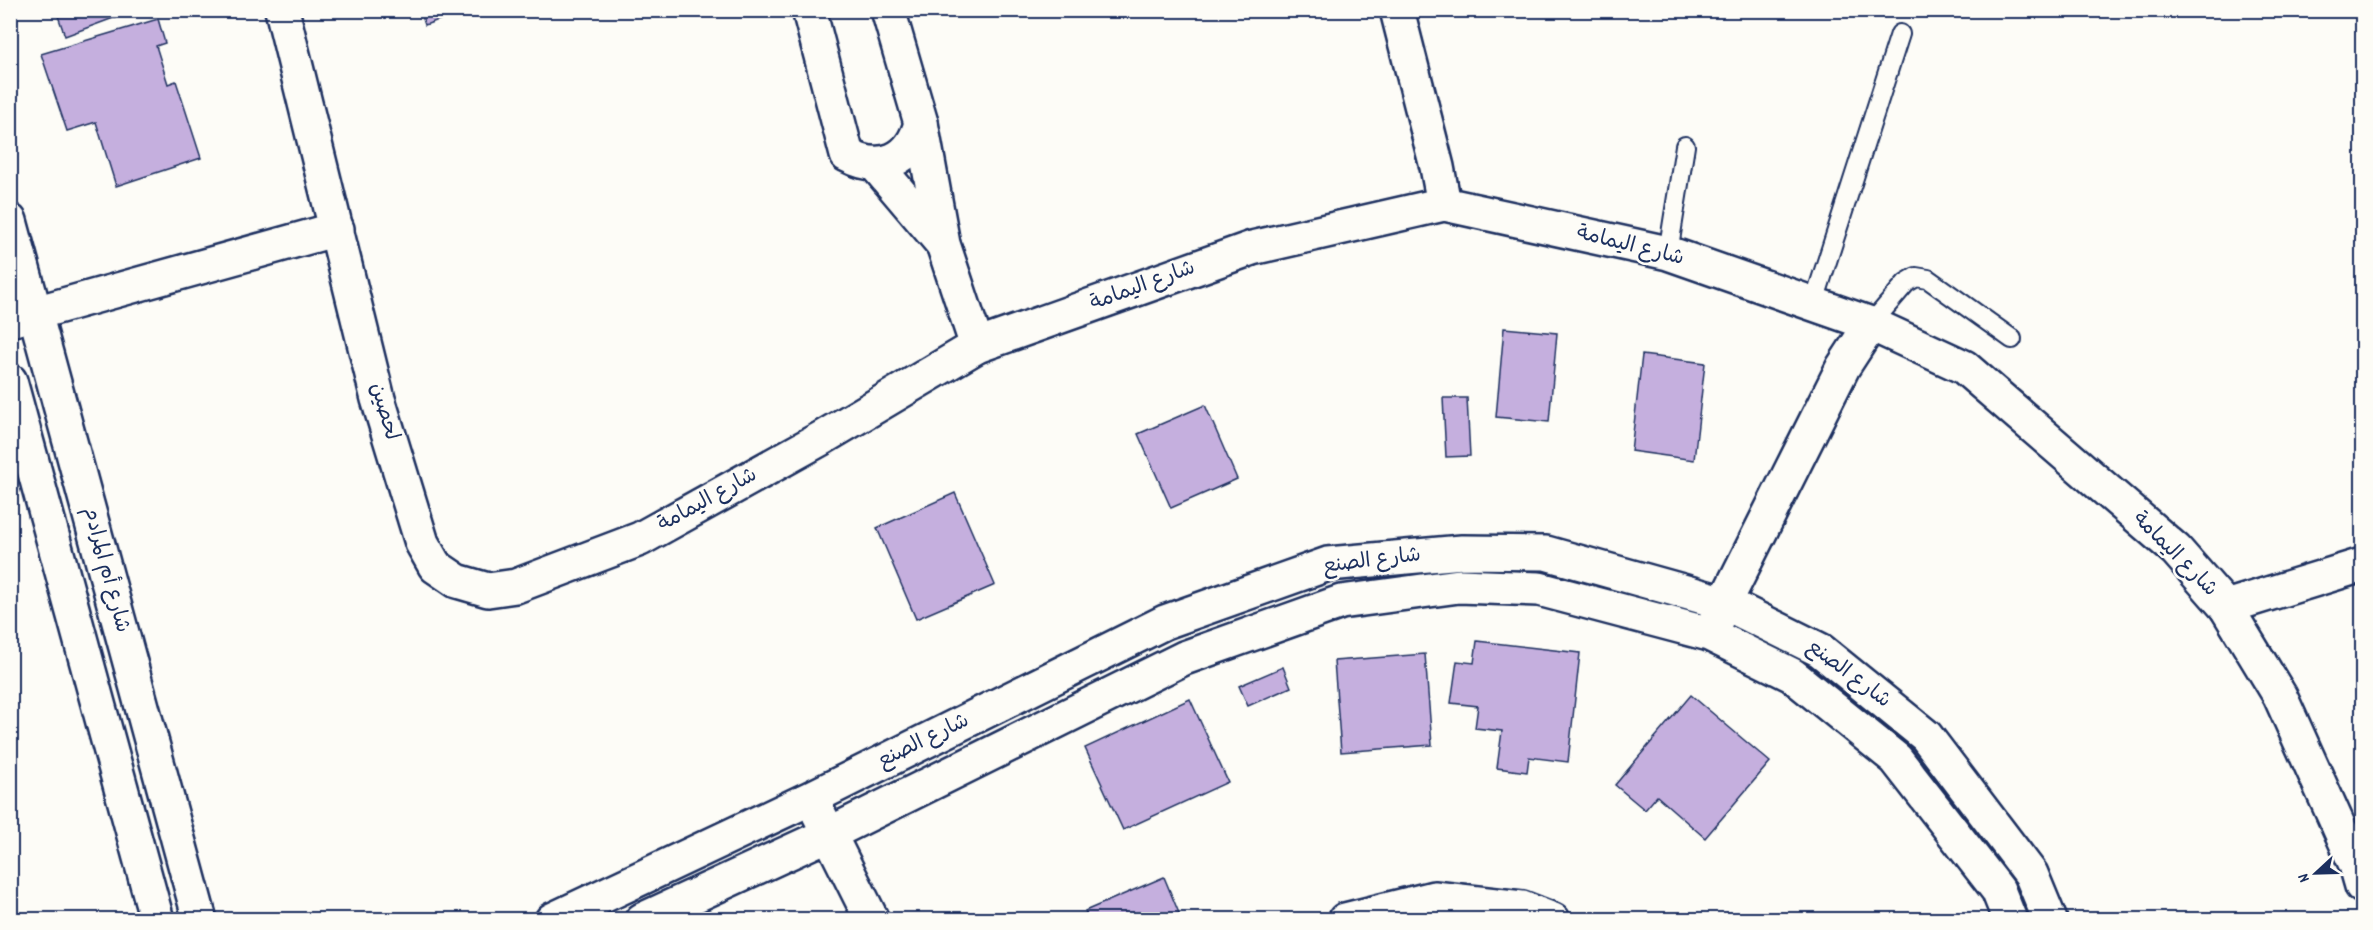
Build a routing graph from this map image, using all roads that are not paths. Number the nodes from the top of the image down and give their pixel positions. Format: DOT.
graph roads {
  1 [pos="282,10"];
  2 [pos="809,10"];
  3 [pos="888,10"];
  4 [pos="1397,10"];
  5 [pos="1900,34"];
  6 [pos="921,123"];
  7 [pos="1685,146"];
  8 [pos="875,164"];
  9 [pos="1444,204"];
  10 [pos="10,220"];
  11 [pos="338,229"];
  12 [pos="943,244"];
  13 [pos="1668,253"];
  14 [pos="1813,305"];
  15 [pos="23,316"];
  16 [pos="1871,324"];
  17 [pos="2012,339"];
  18 [pos="977,346"];
  19 [pos="10,381"];
  20 [pos="2362,565"];
  21 [pos="457,581"];
  22 [pos="1725,603"];
  23 [pos="2226,607"];
  24 [pos="1709,634"];
  25 [pos="811,798"];
  26 [pos="829,834"];
  27 [pos="2362,886"];
  28 [pos="156,920"];
  29 [pos="200,920"];
  30 [pos="552,920"];
  31 [pos="642,920"];
  32 [pos="872,920"];
  33 [pos="1345,920"];
  34 [pos="1553,920"];
  35 [pos="2010,920"];
  36 [pos="2050,920"];
  1 -- 11 [label="street, لحصين"];
  2 -- 8 [label="street"];
  3 -- 6 [label="street"];
  4 -- 9 [label="street"];
  5 -- 14 [label="lane"];
  6 -- 8 [label="street"];
  6 -- 12 [label="street"];
  7 -- 13 [label="lane"];
  8 -- 12 [label="street"];
  9 -- 13 [label="street, شارع اليمامة"];
  9 -- 18 [label="street, شارع اليمامة"];
  10 -- 15 [label="street, شارع أم المرادم"];
  11 -- 15 [label="street"];
  11 -- 21 [label="street, لحصين"];
  12 -- 18 [label="street"];
  13 -- 14 [label="street, شارع اليمامة"];
  14 -- 16 [label="street, شارع اليمامة"];
  15 -- 29 [label="street, شارع أم المرادم"];
  16 -- 17 [label="lane"];
  16 -- 22 [label="street"];
  16 -- 23 [label="street, شارع اليمامة"];
  18 -- 21 [label="street, شارع اليمامة"];
  19 -- 28 [label="street, شارع أم المرادم"];
  20 -- 23 [label="street"];
  22 -- 24 [label="street"];
  22 -- 25 [label="street, شارع الصنع"];
  22 -- 36 [label="street, شارع الصنع"];
  23 -- 27 [label="street, شارع اليمامة"];
  24 -- 26 [label="street, شارع الصنع"];
  24 -- 35 [label="street, شارع الصنع"];
  25 -- 26 [label="street"];
  25 -- 30 [label="street, شارع الصنع"];
  26 -- 31 [label="street, شارع الصنع"];
  26 -- 32 [label="street"];
  33 -- 34 [label="street"];
}
